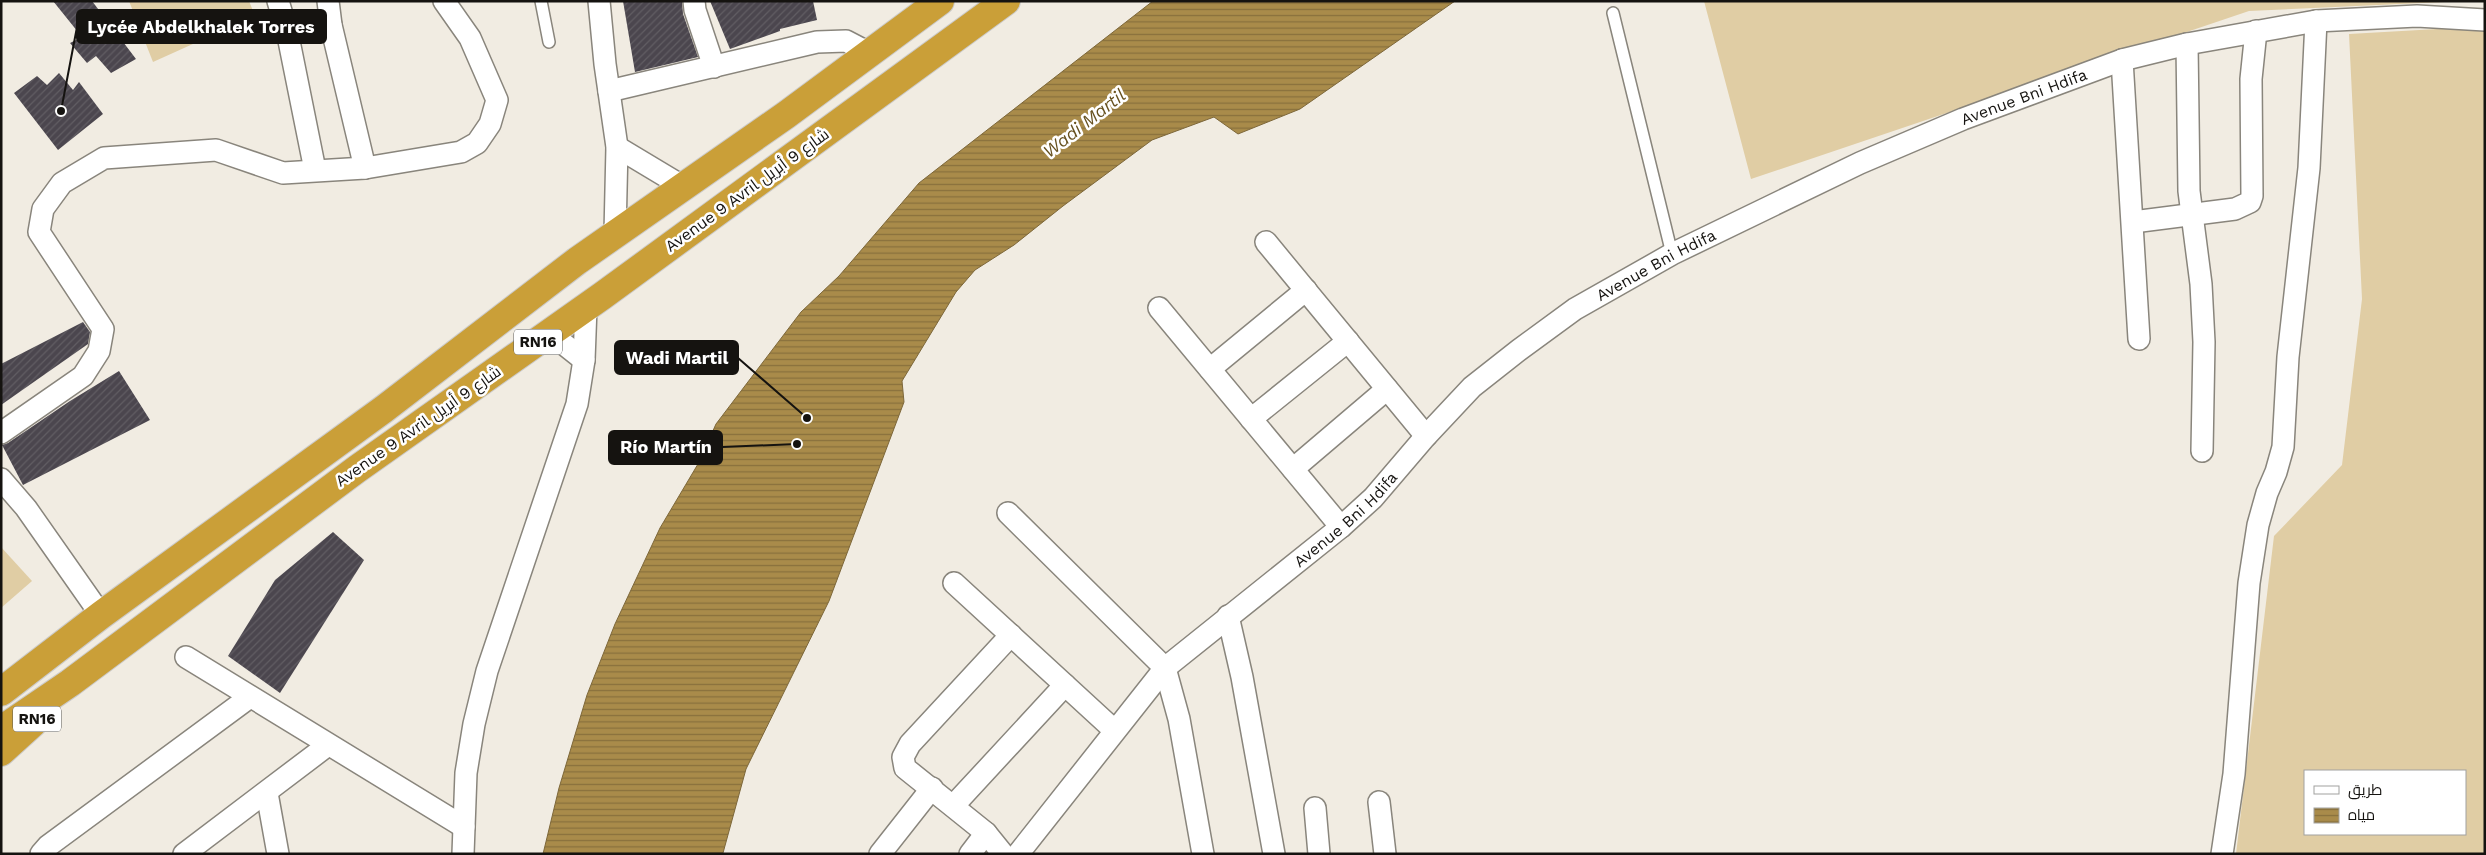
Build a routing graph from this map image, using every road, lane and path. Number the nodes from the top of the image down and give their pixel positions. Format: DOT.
graph roads {
  1 [pos="278,1"];
  2 [pos="328,1"];
  3 [pos="444,1"];
  4 [pos="541,1"];
  5 [pos="599,1"];
  6 [pos="694,1"];
  7 [pos="940,1"];
  8 [pos="1006,1"];
  9 [pos="1613,13"];
  10 [pos="2485,20"];
  11 [pos="2316,21"];
  12 [pos="331,25"];
  13 [pos="287,31"];
  14 [pos="2256,31"];
  15 [pos="549,42"];
  16 [pos="2187,44"];
  17 [pos="869,53"];
  18 [pos="2122,60"];
  19 [pos="714,67"];
  20 [pos="609,91"];
  21 [pos="617,147"];
  22 [pos="365,168"];
  23 [pos="315,170"];
  24 [pos="682,186"];
  25 [pos="2192,216"];
  26 [pos="2133,222"];
  27 [pos="615,233"];
  28 [pos="1266,242"];
  29 [pos="1672,254"];
  30 [pos="1306,290"];
  31 [pos="586,307"];
  32 [pos="1159,308"];
  33 [pos="550,333"];
  34 [pos="2139,339"];
  35 [pos="1348,341"];
  36 [pos="584,360"];
  37 [pos="1210,369"];
  38 [pos="1387,389"];
  39 [pos="1251,419"];
  40 [pos="1,433"];
  41 [pos="1426,436"];
  42 [pos="2202,451"];
  43 [pos="1293,469"];
  44 [pos="1,479"];
  45 [pos="1008,513"];
  46 [pos="1341,527"];
  47 [pos="954,582"];
  48 [pos="101,615"];
  49 [pos="1228,616"];
  50 [pos="1011,635"];
  51 [pos="186,657"];
  52 [pos="44,660"];
  53 [pos="1165,668"];
  54 [pos="1,676"];
  55 [pos="70,683"];
  56 [pos="1065,685"];
  57 [pos="1,692"];
  58 [pos="250,697"];
  59 [pos="1,730"];
  60 [pos="1114,730"];
  61 [pos="328,746"];
  62 [pos="1,752"];
  63 [pos="932,788"];
  64 [pos="268,793"];
  65 [pos="1379,802"];
  66 [pos="954,805"];
  67 [pos="1315,808"];
  68 [pos="464,827"];
  69 [pos="986,833"];
  70 [pos="190,852"];
  71 [pos="41,854"];
  72 [pos="278,854"];
  73 [pos="463,854"];
  74 [pos="880,854"];
  75 [pos="970,854"];
  76 [pos="1003,854"];
  77 [pos="1018,854"];
  78 [pos="1203,854"];
  79 [pos="1274,854"];
  80 [pos="1319,854"];
  81 [pos="1385,854"];
  82 [pos="2222,854"];
  1 -- 13 [label="street"];
  2 -- 12 [label="street"];
  3 -- 22 [label="street"];
  4 -- 15 [label="lane"];
  5 -- 20 [label="street"];
  6 -- 19 [label="street"];
  7 -- 17 [label="highway, Avenue 9 Avril شارع 9 أبريل / RN16"];
  8 -- 31 [label="highway, Avenue 9 Avril شارع 9 أبريل / RN16"];
  9 -- 29 [label="lane"];
  10 -- 11 [label="street, Avenue Bni Hdifa"];
  11 -- 14 [label="street, Avenue Bni Hdifa"];
  11 -- 82 [label="street"];
  12 -- 13 [label="street"];
  12 -- 22 [label="street"];
  13 -- 23 [label="street"];
  14 -- 16 [label="street, Avenue Bni Hdifa"];
  14 -- 25 [label="street"];
  16 -- 18 [label="street, Avenue Bni Hdifa"];
  16 -- 25 [label="street"];
  17 -- 19 [label="street"];
  17 -- 24 [label="highway, Avenue 9 Avril شارع 9 أبريل / RN16"];
  18 -- 26 [label="street"];
  18 -- 29 [label="street, Avenue Bni Hdifa"];
  19 -- 20 [label="street"];
  20 -- 21 [label="street"];
  21 -- 24 [label="street"];
  21 -- 27 [label="street"];
  22 -- 23 [label="street"];
  23 -- 40 [label="street"];
  24 -- 27 [label="highway, Avenue 9 Avril شارع 9 أبريل / RN16"];
  25 -- 26 [label="street"];
  25 -- 42 [label="street"];
  26 -- 34 [label="street"];
  27 -- 48 [label="highway, Avenue 9 Avril شارع 9 أبريل / RN16"];
  28 -- 30 [label="street"];
  29 -- 41 [label="street, Avenue Bni Hdifa"];
  30 -- 35 [label="street"];
  30 -- 37 [label="street"];
  31 -- 33 [label="highway, Avenue 9 Avril شارع 9 أبريل / RN16"];
  31 -- 36 [label="street"];
  32 -- 37 [label="street"];
  33 -- 36 [label="street"];
  33 -- 55 [label="highway, Avenue 9 Avril شارع 9 أبريل / RN16"];
  35 -- 38 [label="street"];
  35 -- 39 [label="street"];
  36 -- 68 [label="street"];
  37 -- 39 [label="street"];
  38 -- 41 [label="street"];
  38 -- 43 [label="street"];
  39 -- 43 [label="street"];
  41 -- 46 [label="street, Avenue Bni Hdifa"];
  43 -- 46 [label="street"];
  44 -- 48 [label="street"];
  45 -- 53 [label="street"];
  46 -- 49 [label="street, Avenue Bni Hdifa"];
  47 -- 50 [label="street"];
  48 -- 52 [label="highway, Avenue 9 Avril شارع 9 أبريل / RN16"];
  49 -- 53 [label="street, Avenue Bni Hdifa"];
  49 -- 79 [label="street"];
  50 -- 56 [label="street"];
  50 -- 63 [label="street"];
  51 -- 58 [label="street"];
  52 -- 54 [label="highway, RN16"];
  52 -- 57 [label="highway, Avenue 9 Avril شارع 9 أبريل"];
  53 -- 60 [label="street, Avenue Bni Hdifa"];
  53 -- 78 [label="street"];
  55 -- 59 [label="highway, Avenue 9 Avril شارع 9 أبريل"];
  55 -- 62 [label="highway, RN16"];
  56 -- 60 [label="street"];
  56 -- 66 [label="street"];
  58 -- 61 [label="street"];
  58 -- 71 [label="street"];
  60 -- 77 [label="street, Avenue Bni Hdifa"];
  61 -- 64 [label="street"];
  61 -- 68 [label="street"];
  63 -- 66 [label="street"];
  63 -- 74 [label="street"];
  64 -- 70 [label="street"];
  64 -- 72 [label="street"];
  65 -- 81 [label="street"];
  66 -- 69 [label="street"];
  67 -- 80 [label="street"];
  68 -- 73 [label="street"];
  69 -- 75 [label="street"];
  69 -- 76 [label="street"];
}
